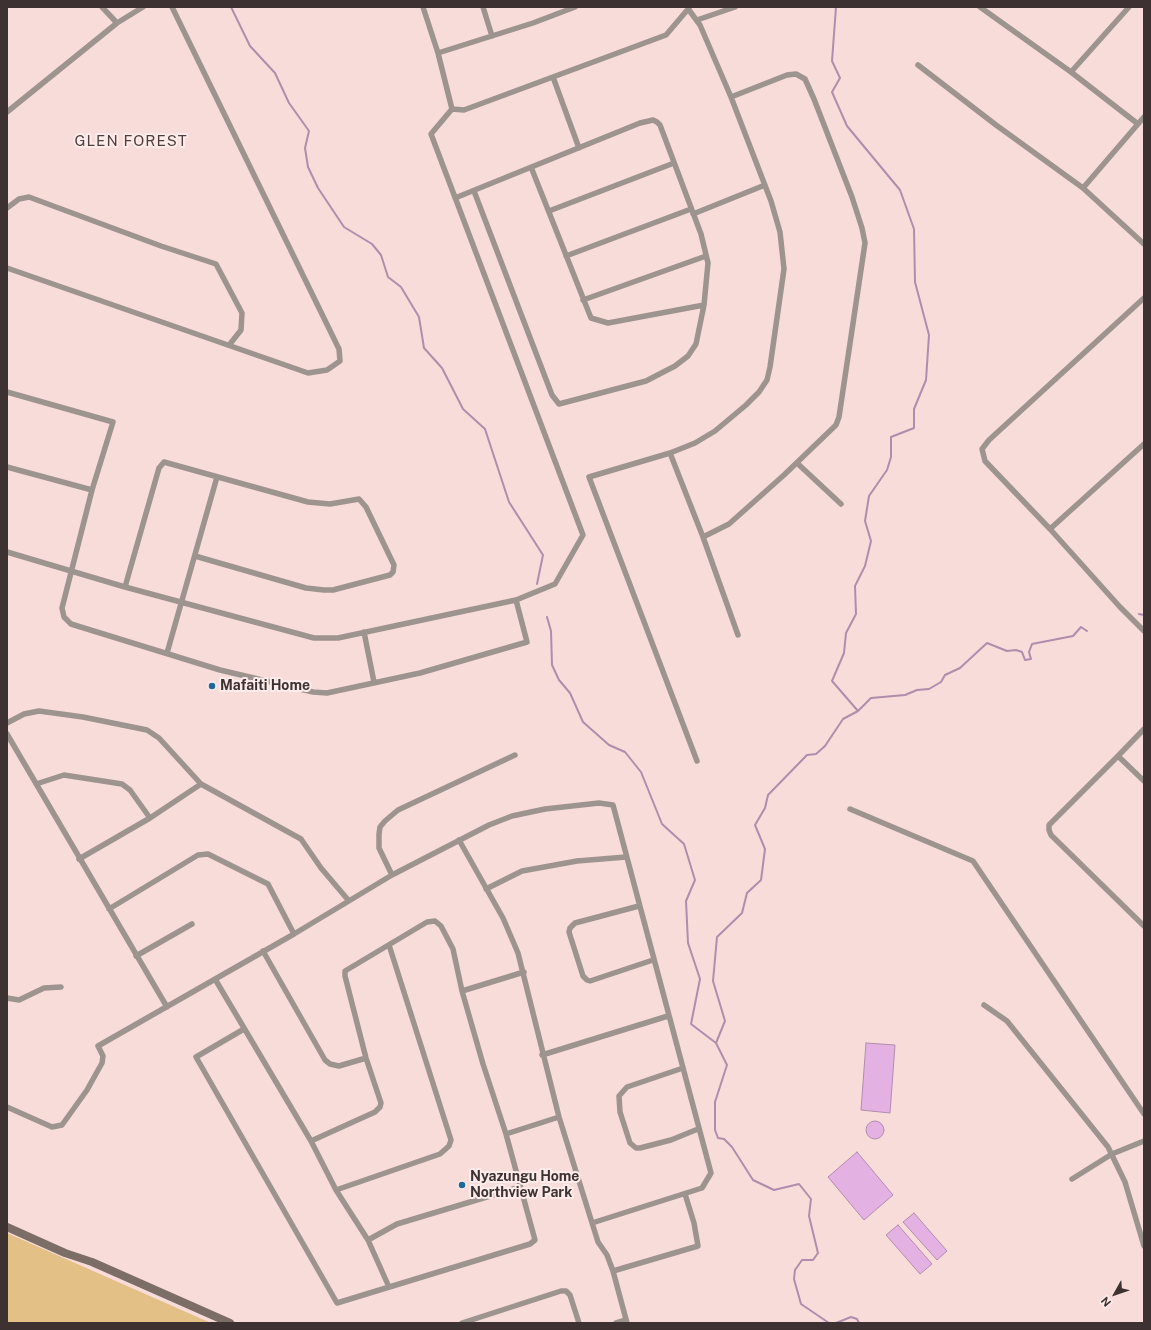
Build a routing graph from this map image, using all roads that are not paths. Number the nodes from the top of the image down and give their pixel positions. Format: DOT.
graph roads {
  1 [pos="102,7"];
  2 [pos="142,7"];
  3 [pos="172,7"];
  4 [pos="423,7"];
  5 [pos="483,7"];
  6 [pos="575,7"];
  7 [pos="735,7"];
  8 [pos="980,7"];
  9 [pos="1127,8"];
  10 [pos="689,9"];
  11 [pos="697,20"];
  12 [pos="117,23"];
  13 [pos="492,36"];
  14 [pos="438,53"];
  15 [pos="918,65"];
  16 [pos="1071,72"];
  17 [pos="553,77"];
  18 [pos="731,97"];
  19 [pos="452,109"];
  20 [pos="7,112"];
  21 [pos="1144,117"];
  22 [pos="1138,124"];
  23 [pos="579,148"];
  24 [pos="674,163"];
  25 [pos="531,167"];
  26 [pos="765,185"];
  27 [pos="1083,188"];
  28 [pos="474,191"];
  29 [pos="455,198"];
  30 [pos="7,208"];
  31 [pos="549,211"];
  32 [pos="692,211"];
  33 [pos="1144,244"];
  34 [pos="566,256"];
  35 [pos="706,256"];
  36 [pos="7,268"];
  37 [pos="1144,298"];
  38 [pos="584,300"];
  39 [pos="704,305"];
  40 [pos="230,344"];
  41 [pos="7,392"];
  42 [pos="1144,444"];
  43 [pos="670,453"];
  44 [pos="797,463"];
  45 [pos="7,467"];
  46 [pos="217,477"];
  47 [pos="92,490"];
  48 [pos="841,504"];
  49 [pos="1050,529"];
  50 [pos="703,537"];
  51 [pos="7,552"];
  52 [pos="195,556"];
  53 [pos="71,570"];
  54 [pos="125,587"];
  55 [pos="516,600"];
  56 [pos="181,602"];
  57 [pos="1144,631"];
  58 [pos="364,632"];
  59 [pos="738,635"];
  60 [pos="167,653"];
  61 [pos="374,682"];
  62 [pos="7,723"];
  63 [pos="1144,729"];
  64 [pos="7,734"];
  65 [pos="515,755"];
  66 [pos="1118,756"];
  67 [pos="697,761"];
  68 [pos="1144,781"];
  69 [pos="36,784"];
  70 [pos="201,784"];
  71 [pos="850,809"];
  72 [pos="150,818"];
  73 [pos="459,840"];
  74 [pos="626,857"];
  75 [pos="79,859"];
  76 [pos="392,875"];
  77 [pos="486,889"];
  78 [pos="349,901"];
  79 [pos="639,906"];
  80 [pos="109,909"];
  81 [pos="192,924"];
  82 [pos="1144,926"];
  83 [pos="294,934"];
  84 [pos="389,945"];
  85 [pos="263,951"];
  86 [pos="136,956"];
  87 [pos="653,960"];
  88 [pos="524,972"];
  89 [pos="215,979"];
  90 [pos="61,987"];
  91 [pos="462,991"];
  92 [pos="7,998"];
  93 [pos="984,1005"];
  94 [pos="167,1007"];
  95 [pos="668,1016"];
  96 [pos="244,1029"];
  97 [pos="542,1055"];
  98 [pos="366,1058"];
  99 [pos="683,1068"];
  100 [pos="7,1107"];
  101 [pos="1144,1114"];
  102 [pos="559,1117"];
  103 [pos="698,1129"];
  104 [pos="506,1134"];
  105 [pos="1144,1141"];
  106 [pos="311,1142"];
  107 [pos="1112,1154"];
  108 [pos="1072,1179"];
  109 [pos="520,1187"];
  110 [pos="336,1190"];
  111 [pos="684,1194"];
  112 [pos="592,1223"];
  113 [pos="7,1227"];
  114 [pos="368,1240"];
  115 [pos="1144,1246"];
  116 [pos="613,1271"];
  117 [pos="389,1287"];
  118 [pos="626,1322"];
  119 [pos="230,1323"];
  120 [pos="462,1323"];
  121 [pos="579,1323"];
  122 [pos="616,1323"];
  1 -- 12 [label="street"];
  2 -- 12 [label="street"];
  3 -- 40 [label="street"];
  4 -- 14 [label="street"];
  5 -- 13 [label="street"];
  6 -- 13 [label="street"];
  7 -- 11 [label="street"];
  8 -- 16 [label="street"];
  9 -- 16 [label="street"];
  10 -- 11 [label="street"];
  10 -- 17 [label="street"];
  11 -- 18 [label="street"];
  12 -- 20 [label="street"];
  13 -- 14 [label="street"];
  14 -- 19 [label="street"];
  15 -- 27 [label="street"];
  16 -- 22 [label="street"];
  17 -- 19 [label="street"];
  17 -- 23 [label="street"];
  18 -- 26 [label="street"];
  18 -- 44 [label="street"];
  19 -- 29 [label="street"];
  21 -- 22 [label="street"];
  22 -- 27 [label="street"];
  23 -- 24 [label="street"];
  23 -- 25 [label="street"];
  24 -- 31 [label="street"];
  24 -- 32 [label="street"];
  25 -- 28 [label="street"];
  25 -- 31 [label="street"];
  26 -- 32 [label="street"];
  26 -- 43 [label="street"];
  27 -- 33 [label="street"];
  28 -- 29 [label="street"];
  28 -- 39 [label="street"];
  29 -- 55 [label="street"];
  30 -- 40 [label="street"];
  31 -- 34 [label="street"];
  32 -- 34 [label="street"];
  32 -- 35 [label="street"];
  34 -- 38 [label="street"];
  35 -- 38 [label="street"];
  35 -- 39 [label="street"];
  36 -- 40 [label="street"];
  37 -- 49 [label="street"];
  38 -- 39 [label="street"];
  41 -- 47 [label="street"];
  42 -- 49 [label="street"];
  43 -- 50 [label="street"];
  43 -- 67 [label="street"];
  44 -- 48 [label="street"];
  44 -- 50 [label="street"];
  45 -- 47 [label="street"];
  46 -- 52 [label="street"];
  46 -- 52 [label="street"];
  46 -- 54 [label="street"];
  47 -- 53 [label="street"];
  49 -- 57 [label="street"];
  50 -- 59 [label="street"];
  51 -- 53 [label="street"];
  52 -- 56 [label="street"];
  53 -- 54 [label="street"];
  53 -- 60 [label="street"];
  54 -- 56 [label="street"];
  55 -- 58 [label="street"];
  55 -- 61 [label="street"];
  56 -- 58 [label="street"];
  56 -- 60 [label="street"];
  58 -- 61 [label="street"];
  60 -- 61 [label="street"];
  62 -- 70 [label="street"];
  63 -- 66 [label="street"];
  64 -- 69 [label="street"];
  65 -- 76 [label="street"];
  66 -- 68 [label="street"];
  66 -- 82 [label="street"];
  69 -- 72 [label="street"];
  69 -- 75 [label="street"];
  70 -- 72 [label="street"];
  70 -- 78 [label="street"];
  71 -- 101 [label="street"];
  72 -- 75 [label="street"];
  73 -- 74 [label="street"];
  73 -- 76 [label="street"];
  73 -- 77 [label="street"];
  74 -- 77 [label="street"];
  74 -- 79 [label="street"];
  75 -- 80 [label="street"];
  76 -- 78 [label="street"];
  77 -- 88 [label="street"];
  78 -- 83 [label="street"];
  79 -- 87 [label="street"];
  79 -- 87 [label="street"];
  80 -- 83 [label="street"];
  80 -- 86 [label="street"];
  81 -- 86 [label="street"];
  83 -- 85 [label="street"];
  84 -- 91 [label="street"];
  84 -- 98 [label="street"];
  84 -- 110 [label="street"];
  85 -- 89 [label="street"];
  85 -- 98 [label="street"];
  86 -- 94 [label="street"];
  87 -- 95 [label="street"];
  88 -- 91 [label="street"];
  88 -- 97 [label="street"];
  89 -- 94 [label="street"];
  89 -- 96 [label="street"];
  90 -- 92 [label="street"];
  91 -- 104 [label="street"];
  93 -- 107 [label="street"];
  94 -- 100 [label="street"];
  95 -- 97 [label="street"];
  95 -- 99 [label="street"];
  96 -- 106 [label="street"];
  96 -- 117 [label="street"];
  97 -- 102 [label="street"];
  98 -- 106 [label="street"];
  99 -- 103 [label="street"];
  99 -- 103 [label="street"];
  102 -- 104 [label="street"];
  102 -- 112 [label="street"];
  103 -- 111 [label="street"];
  104 -- 109 [label="street"];
  105 -- 107 [label="street"];
  106 -- 110 [label="street"];
  107 -- 108 [label="street"];
  107 -- 115 [label="street"];
  109 -- 114 [label="street"];
  109 -- 117 [label="street"];
  110 -- 114 [label="street"];
  111 -- 112 [label="street"];
  111 -- 116 [label="street"];
  112 -- 116 [label="street"];
  113 -- 119 [label="street"];
  114 -- 117 [label="street"];
  116 -- 118 [label="street"];
  118 -- 122 [label="street"];
  120 -- 121 [label="street"];
}
